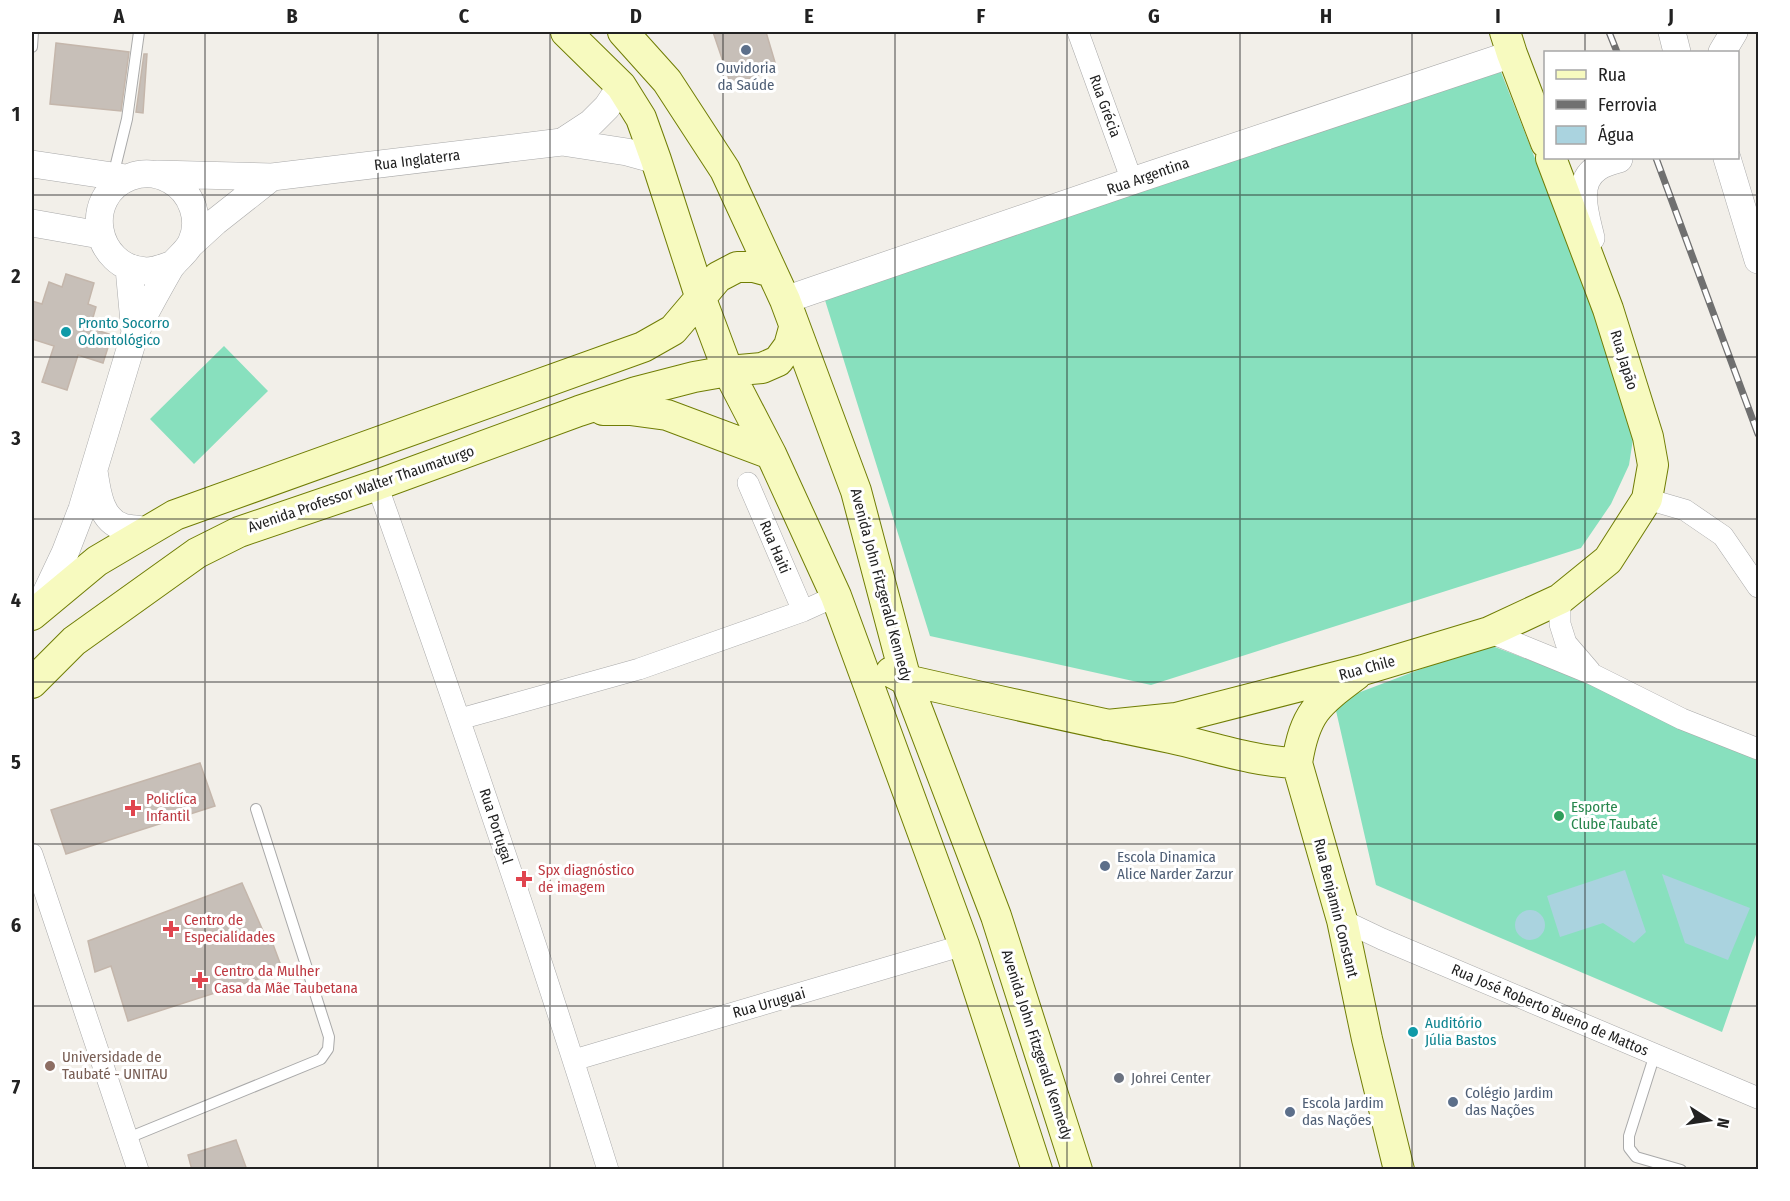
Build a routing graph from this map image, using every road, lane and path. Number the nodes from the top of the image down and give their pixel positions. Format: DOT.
graph roads {
  1 [pos="33,32"];
  2 [pos="139,32"];
  3 [pos="566,32"];
  4 [pos="623,32"];
  5 [pos="1078,32"];
  6 [pos="1672,32"];
  7 [pos="1734,32"];
  8 [pos="1510,39"];
  9 [pos="32,47"];
  10 [pos="1677,51"];
  11 [pos="1723,51"];
  12 [pos="621,86"];
  13 [pos="1544,100"];
  14 [pos="1544,139"];
  15 [pos="562,142"];
  16 [pos="1551,159"];
  17 [pos="1619,159"];
  18 [pos="1727,159"];
  19 [pos="656,160"];
  20 [pos="32,164"];
  21 [pos="154,174"];
  22 [pos="272,177"];
  23 [pos="119,178"];
  24 [pos="1132,181"];
  25 [pos="32,223"];
  26 [pos="100,235"];
  27 [pos="191,244"];
  28 [pos="1758,260"];
  29 [pos="173,264"];
  30 [pos="129,268"];
  31 [pos="772,272"];
  32 [pos="700,298"];
  33 [pos="785,300"];
  34 [pos="1608,309"];
  35 [pos="794,328"];
  36 [pos="135,333"];
  37 [pos="728,371"];
  38 [pos="579,411"];
  39 [pos="771,454"];
  40 [pos="93,471"];
  41 [pos="748,483"];
  42 [pos="377,485"];
  43 [pos="1647,499"];
  44 [pos="175,515"];
  45 [pos="147,531"];
  46 [pos="197,553"];
  47 [pos="1608,560"];
  48 [pos="1758,587"];
  49 [pos="1560,599"];
  50 [pos="840,607"];
  51 [pos="803,611"];
  52 [pos="35,613"];
  53 [pos="1488,632"];
  54 [pos="1363,670"];
  55 [pos="1592,674"];
  56 [pos="906,680"];
  57 [pos="32,683"];
  58 [pos="460,718"];
  59 [pos="1107,725"];
  60 [pos="1758,749"];
  61 [pos="1297,763"];
  62 [pos="256,809"];
  63 [pos="32,854"];
  64 [pos="1342,920"];
  65 [pos="964,945"];
  66 [pos="1655,1054"];
  67 [pos="574,1060"];
  68 [pos="1758,1098"];
  69 [pos="128,1138"];
  70 [pos="138,1170"];
  71 [pos="608,1170"];
  72 [pos="1036,1170"];
  73 [pos="1077,1170"];
  74 [pos="1399,1170"];
  75 [pos="1681,1170"];
  1 -- 9 [label="lane"];
  2 -- 23 [label="lane"];
  3 -- 12 [label="main road"];
  4 -- 31 [label="main road, Avenida John Fitzgerald Kennedy"];
  5 -- 24 [label="street, Rua Grécia"];
  6 -- 10 [label="street"];
  7 -- 11 [label="street"];
  8 -- 13 [label="street"];
  8 -- 14 [label="main road"];
  8 -- 24 [label="street, Rua Argentina"];
  12 -- 15 [label="street"];
  12 -- 19 [label="main road"];
  15 -- 19 [label="street"];
  15 -- 22 [label="street, Rua Inglaterra"];
  16 -- 34 [label="main road, Rua Japão"];
  17 -- 34 [label="street"];
  18 -- 28 [label="street"];
  19 -- 32 [label="main road"];
  20 -- 23 [label="street"];
  21 -- 22 [label="street, Rua Inglaterra"];
  21 -- 23 [label="street"];
  21 -- 27 [label="street"];
  22 -- 27 [label="street"];
  23 -- 26 [label="street"];
  24 -- 33 [label="street, Rua Argentina"];
  25 -- 26 [label="street"];
  26 -- 30 [label="street"];
  27 -- 29 [label="street"];
  29 -- 30 [label="street"];
  29 -- 36 [label="street"];
  30 -- 36 [label="street"];
  31 -- 32 [label="main road"];
  31 -- 33 [label="main road, Avenida John Fitzgerald Kennedy"];
  32 -- 37 [label="main road"];
  32 -- 44 [label="main road"];
  33 -- 35 [label="main road, Avenida John Fitzgerald Kennedy"];
  34 -- 43 [label="main road, Rua Japão"];
  35 -- 37 [label="main road"];
  35 -- 56 [label="main road, Avenida John Fitzgerald Kennedy"];
  36 -- 40 [label="street"];
  37 -- 38 [label="main road, Avenida Professor Walter Thaumaturgo"];
  37 -- 39 [label="main road"];
  38 -- 39 [label="main road"];
  38 -- 42 [label="main road, Avenida Professor Walter Thaumaturgo"];
  39 -- 50 [label="main road"];
  40 -- 45 [label="street"];
  40 -- 52 [label="street"];
  41 -- 51 [label="street, Rua Haiti"];
  42 -- 46 [label="main road, Avenida Professor Walter Thaumaturgo"];
  42 -- 58 [label="street, Rua Portugal"];
  43 -- 47 [label="main road, Rua Japão"];
  43 -- 48 [label="street"];
  44 -- 45 [label="main road"];
  44 -- 46 [label="main road"];
  45 -- 52 [label="main road"];
  46 -- 57 [label="main road, Avenida Professor Walter Thaumaturgo"];
  47 -- 49 [label="main road, Rua Chile"];
  49 -- 53 [label="main road, Rua Chile"];
  49 -- 55 [label="street"];
  50 -- 51 [label="street"];
  50 -- 56 [label="main road"];
  50 -- 65 [label="main road"];
  51 -- 58 [label="street"];
  53 -- 54 [label="main road, Rua Chile"];
  53 -- 55 [label="street"];
  54 -- 59 [label="main road, Rua Chile"];
  54 -- 61 [label="main road, Rua Benjamin Constant"];
  55 -- 60 [label="street"];
  56 -- 59 [label="main road, Rua Chile"];
  56 -- 73 [label="main road, Avenida John Fitzgerald Kennedy"];
  58 -- 67 [label="street, Rua Portugal"];
  59 -- 61 [label="main road, Rua Chile"];
  61 -- 64 [label="main road, Rua Benjamin Constant"];
  62 -- 69 [label="lane"];
  63 -- 69 [label="street"];
  64 -- 66 [label="street, Rua José Roberto Bueno de Mattos"];
  64 -- 74 [label="main road, Rua Benjamin Constant"];
  65 -- 67 [label="street, Rua Uruguai"];
  65 -- 72 [label="main road"];
  66 -- 68 [label="street, Rua José Roberto Bueno de Mattos"];
  66 -- 75 [label="lane"];
  67 -- 71 [label="street, Rua Portugal"];
  69 -- 70 [label="street"];
}
